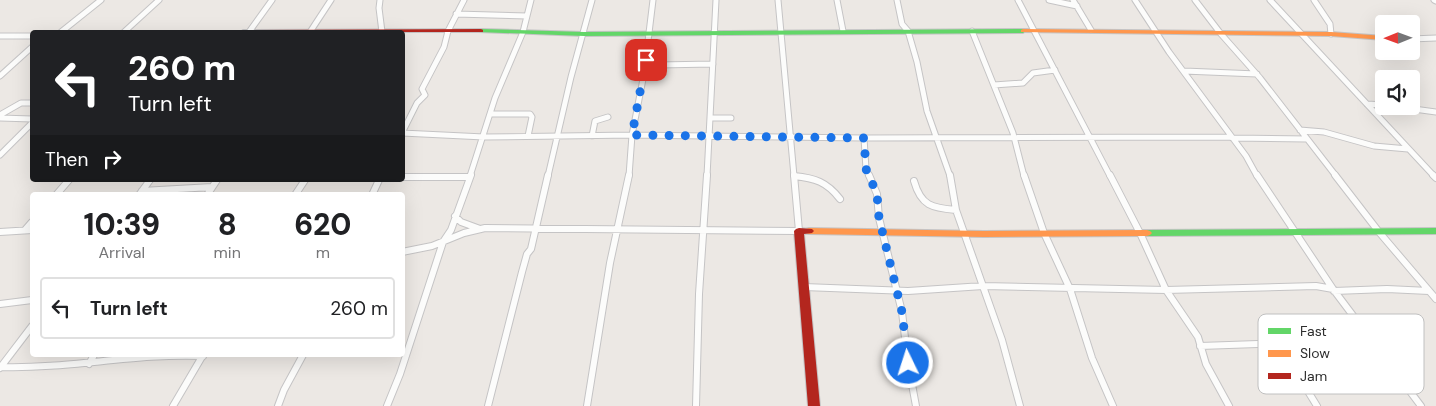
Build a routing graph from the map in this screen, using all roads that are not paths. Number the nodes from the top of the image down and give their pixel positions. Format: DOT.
graph roads {
  1 [pos="101,0"];
  2 [pos="159,0"];
  3 [pos="272,0"];
  4 [pos="332,0"];
  5 [pos="380,0"];
  6 [pos="464,0"];
  7 [pos="531,0"];
  8 [pos="592,0"];
  9 [pos="653,0"];
  10 [pos="716,0"];
  11 [pos="778,0"];
  12 [pos="837,0"];
  13 [pos="898,0"];
  14 [pos="1018,0"];
  15 [pos="1049,0"];
  16 [pos="1073,0"];
  17 [pos="1135,0"];
  18 [pos="1196,0"];
  19 [pos="1270,0"];
  20 [pos="1314,0"];
  21 [pos="1077,6"];
  22 [pos="456,14"];
  23 [pos="526,16"];
  24 [pos="64,30"];
  25 [pos="126,30"];
  26 [pos="250,30"];
  27 [pos="310,30"];
  28 [pos="381,30"];
  29 [pos="1091,30"];
  30 [pos="448,31"];
  31 [pos="843,31"];
  32 [pos="908,31"];
  33 [pos="972,31"];
  34 [pos="1033,31"];
  35 [pos="1154,31"];
  36 [pos="405,32"];
  37 [pos="523,32"];
  38 [pos="649,32"];
  39 [pos="714,33"];
  40 [pos="780,33"];
  41 [pos="584,34"];
  42 [pos="1221,34"];
  43 [pos="1301,34"];
  44 [pos="1332,34"];
  45 [pos="0,36"];
  46 [pos="30,36"];
  47 [pos="1375,37"];
  48 [pos="1436,38"];
  49 [pos="1420,39"];
  50 [pos="30,49"];
  51 [pos="713,64"];
  52 [pos="658,65"];
  53 [pos="1055,70"];
  54 [pos="1184,71"];
  55 [pos="1257,74"];
  56 [pos="0,76"];
  57 [pos="994,85"];
  58 [pos="30,103"];
  59 [pos="1367,104"];
  60 [pos="1375,104"];
  61 [pos="1420,110"];
  62 [pos="1436,112"];
  63 [pos="490,114"];
  64 [pos="0,116"];
  65 [pos="608,117"];
  66 [pos="710,118"];
  67 [pos="731,118"];
  68 [pos="30,119"];
  69 [pos="30,125"];
  70 [pos="405,129"];
  71 [pos="1300,130"];
  72 [pos="405,133"];
  73 [pos="632,135"];
  74 [pos="528,136"];
  75 [pos="557,136"];
  76 [pos="592,136"];
  77 [pos="484,137"];
  78 [pos="1089,137"];
  79 [pos="708,138"];
  80 [pos="791,138"];
  81 [pos="864,138"];
  82 [pos="936,138"];
  83 [pos="1014,138"];
  84 [pos="1232,138"];
  85 [pos="1307,139"];
  86 [pos="1408,149"];
  87 [pos="0,156"];
  88 [pos="794,176"];
  89 [pos="405,177"];
  90 [pos="469,177"];
  91 [pos="1436,178"];
  92 [pos="914,181"];
  93 [pos="67,182"];
  94 [pos="216,182"];
  95 [pos="212,187"];
  96 [pos="59,192"];
  97 [pos="153,192"];
  98 [pos="209,192"];
  99 [pos="840,198"];
  100 [pos="956,210"];
  101 [pos="455,216"];
  102 [pos="536,228"];
  103 [pos="617,228"];
  104 [pos="480,229"];
  105 [pos="29,230"];
  106 [pos="703,230"];
  107 [pos="798,231"];
  108 [pos="1436,231"];
  109 [pos="0,232"];
  110 [pos="1294,232"];
  111 [pos="1379,232"];
  112 [pos="883,233"];
  113 [pos="964,233"];
  114 [pos="1044,233"];
  115 [pos="1140,233"];
  116 [pos="444,242"];
  117 [pos="405,251"];
  118 [pos="984,286"];
  119 [pos="804,287"];
  120 [pos="898,289"];
  121 [pos="1070,289"];
  122 [pos="1166,290"];
  123 [pos="1334,290"];
  124 [pos="1429,291"];
  125 [pos="1436,299"];
  126 [pos="30,300"];
  127 [pos="0,304"];
  128 [pos="1352,314"];
  129 [pos="30,329"];
  130 [pos="1258,345"];
  131 [pos="1200,346"];
  132 [pos="93,357"];
  133 [pos="142,357"];
  134 [pos="202,357"];
  135 [pos="302,357"];
  136 [pos="89,364"];
  137 [pos="0,368"];
  138 [pos="1310,394"];
  139 [pos="1412,394"];
  140 [pos="173,406"];
  141 [pos="278,406"];
  142 [pos="388,406"];
  143 [pos="488,406"];
  144 [pos="587,406"];
  145 [pos="696,406"];
  146 [pos="814,406"];
  147 [pos="916,406"];
  148 [pos="1020,406"];
  149 [pos="1113,406"];
  150 [pos="1229,406"];
  151 [pos="1317,406"];
  152 [pos="1421,406"];
  1 -- 24 [label="street"];
  2 -- 25 [label="street"];
  3 -- 26 [label="street"];
  4 -- 27 [label="street"];
  5 -- 28 [label="street"];
  6 -- 22 [label="street"];
  7 -- 23 [label="street"];
  8 -- 41 [label="street"];
  9 -- 38 [label="street"];
  10 -- 39 [label="street"];
  11 -- 40 [label="street"];
  12 -- 31 [label="street"];
  13 -- 32 [label="street"];
  14 -- 34 [label="street"];
  15 -- 21 [label="street"];
  16 -- 21 [label="street"];
  17 -- 35 [label="street"];
  18 -- 42 [label="street"];
  19 -- 43 [label="street"];
  20 -- 44 [label="street"];
  21 -- 29 [label="street"];
  22 -- 23 [label="street"];
  22 -- 30 [label="street"];
  23 -- 37 [label="street"];
  29 -- 34 [label="street"];
  29 -- 35 [label="street"];
  30 -- 36 [label="street"];
  30 -- 37 [label="street"];
  30 -- 70 [label="street"];
  31 -- 32 [label="street"];
  31 -- 40 [label="street"];
  32 -- 33 [label="street"];
  32 -- 82 [label="street"];
  33 -- 34 [label="street"];
  33 -- 57 [label="street"];
  34 -- 53 [label="street"];
  35 -- 42 [label="street"];
  35 -- 54 [label="street"];
  37 -- 41 [label="street"];
  37 -- 63 [label="street"];
  38 -- 39 [label="street"];
  38 -- 41 [label="street"];
  38 -- 73 [label="street"];
  39 -- 40 [label="street"];
  39 -- 51 [label="street"];
  40 -- 80 [label="street"];
  41 -- 75 [label="street"];
  42 -- 43 [label="street"];
  42 -- 55 [label="street"];
  43 -- 44 [label="street"];
  43 -- 59 [label="street"];
  44 -- 47 [label="street"];
  45 -- 46 [label="street"];
  48 -- 49 [label="street"];
  50 -- 56 [label="street"];
  51 -- 52 [label="street"];
  51 -- 66 [label="street"];
  53 -- 57 [label="street"];
  53 -- 78 [label="street"];
  54 -- 55 [label="street"];
  54 -- 84 [label="street"];
  55 -- 71 [label="street"];
  57 -- 83 [label="street"];
  58 -- 64 [label="street"];
  59 -- 60 [label="street"];
  59 -- 86 [label="street"];
  61 -- 62 [label="street"];
  63 -- 74 [label="street"];
  63 -- 77 [label="street"];
  64 -- 68 [label="street"];
  65 -- 76 [label="street"];
  66 -- 67 [label="street"];
  66 -- 79 [label="street"];
  69 -- 87 [label="street"];
  71 -- 85 [label="street"];
  71 -- 86 [label="street"];
  72 -- 77 [label="street"];
  73 -- 76 [label="street"];
  73 -- 79 [label="street"];
  73 -- 103 [label="street"];
  74 -- 75 [label="street"];
  74 -- 77 [label="street"];
  75 -- 76 [label="street"];
  75 -- 102 [label="street"];
  77 -- 90 [label="street"];
  78 -- 83 [label="street"];
  78 -- 84 [label="street"];
  78 -- 115 [label="street"];
  79 -- 80 [label="street"];
  79 -- 106 [label="street"];
  80 -- 81 [label="street"];
  80 -- 88 [label="street"];
  81 -- 82 [label="street"];
  81 -- 112 [label="street"];
  82 -- 83 [label="street"];
  82 -- 100 [label="street"];
  83 -- 114 [label="street"];
  84 -- 85 [label="street"];
  84 -- 110 [label="street"];
  85 -- 111 [label="street"];
  86 -- 91 [label="street"];
  88 -- 99 [label="street"];
  88 -- 107 [label="street"];
  89 -- 90 [label="street"];
  90 -- 101 [label="street"];
  92 -- 100 [label="street"];
  93 -- 96 [label="street"];
  94 -- 95 [label="street"];
  95 -- 97 [label="street"];
  95 -- 98 [label="street"];
  100 -- 113 [label="street"];
  101 -- 104 [label="street"];
  101 -- 116 [label="street"];
  102 -- 103 [label="street"];
  102 -- 104 [label="street"];
  102 -- 143 [label="street"];
  103 -- 106 [label="street"];
  103 -- 144 [label="street"];
  104 -- 116 [label="street"];
  105 -- 109 [label="street"];
  106 -- 107 [label="street"];
  106 -- 145 [label="street"];
  107 -- 112 [label="street"];
  107 -- 119 [label="street"];
  108 -- 111 [label="street"];
  110 -- 111 [label="street"];
  110 -- 115 [label="street"];
  110 -- 123 [label="street"];
  111 -- 124 [label="street"];
  112 -- 113 [label="street"];
  112 -- 120 [label="street"];
  113 -- 114 [label="street"];
  113 -- 118 [label="street"];
  114 -- 115 [label="street"];
  114 -- 121 [label="street"];
  115 -- 122 [label="street"];
  116 -- 117 [label="street"];
  116 -- 142 [label="street"];
  118 -- 120 [label="street"];
  118 -- 121 [label="street"];
  118 -- 148 [label="street"];
  119 -- 120 [label="street"];
  119 -- 146 [label="street"];
  120 -- 147 [label="street"];
  121 -- 122 [label="street"];
  121 -- 149 [label="street"];
  122 -- 123 [label="street"];
  122 -- 131 [label="street"];
  123 -- 124 [label="street"];
  123 -- 128 [label="street"];
  124 -- 125 [label="street"];
  126 -- 127 [label="street"];
  129 -- 137 [label="street"];
  130 -- 131 [label="street"];
  131 -- 150 [label="street"];
  132 -- 136 [label="street"];
  133 -- 136 [label="street"];
  134 -- 140 [label="street"];
  135 -- 141 [label="street"];
  136 -- 137 [label="street"];
  138 -- 151 [label="street"];
  139 -- 152 [label="street"];
}
